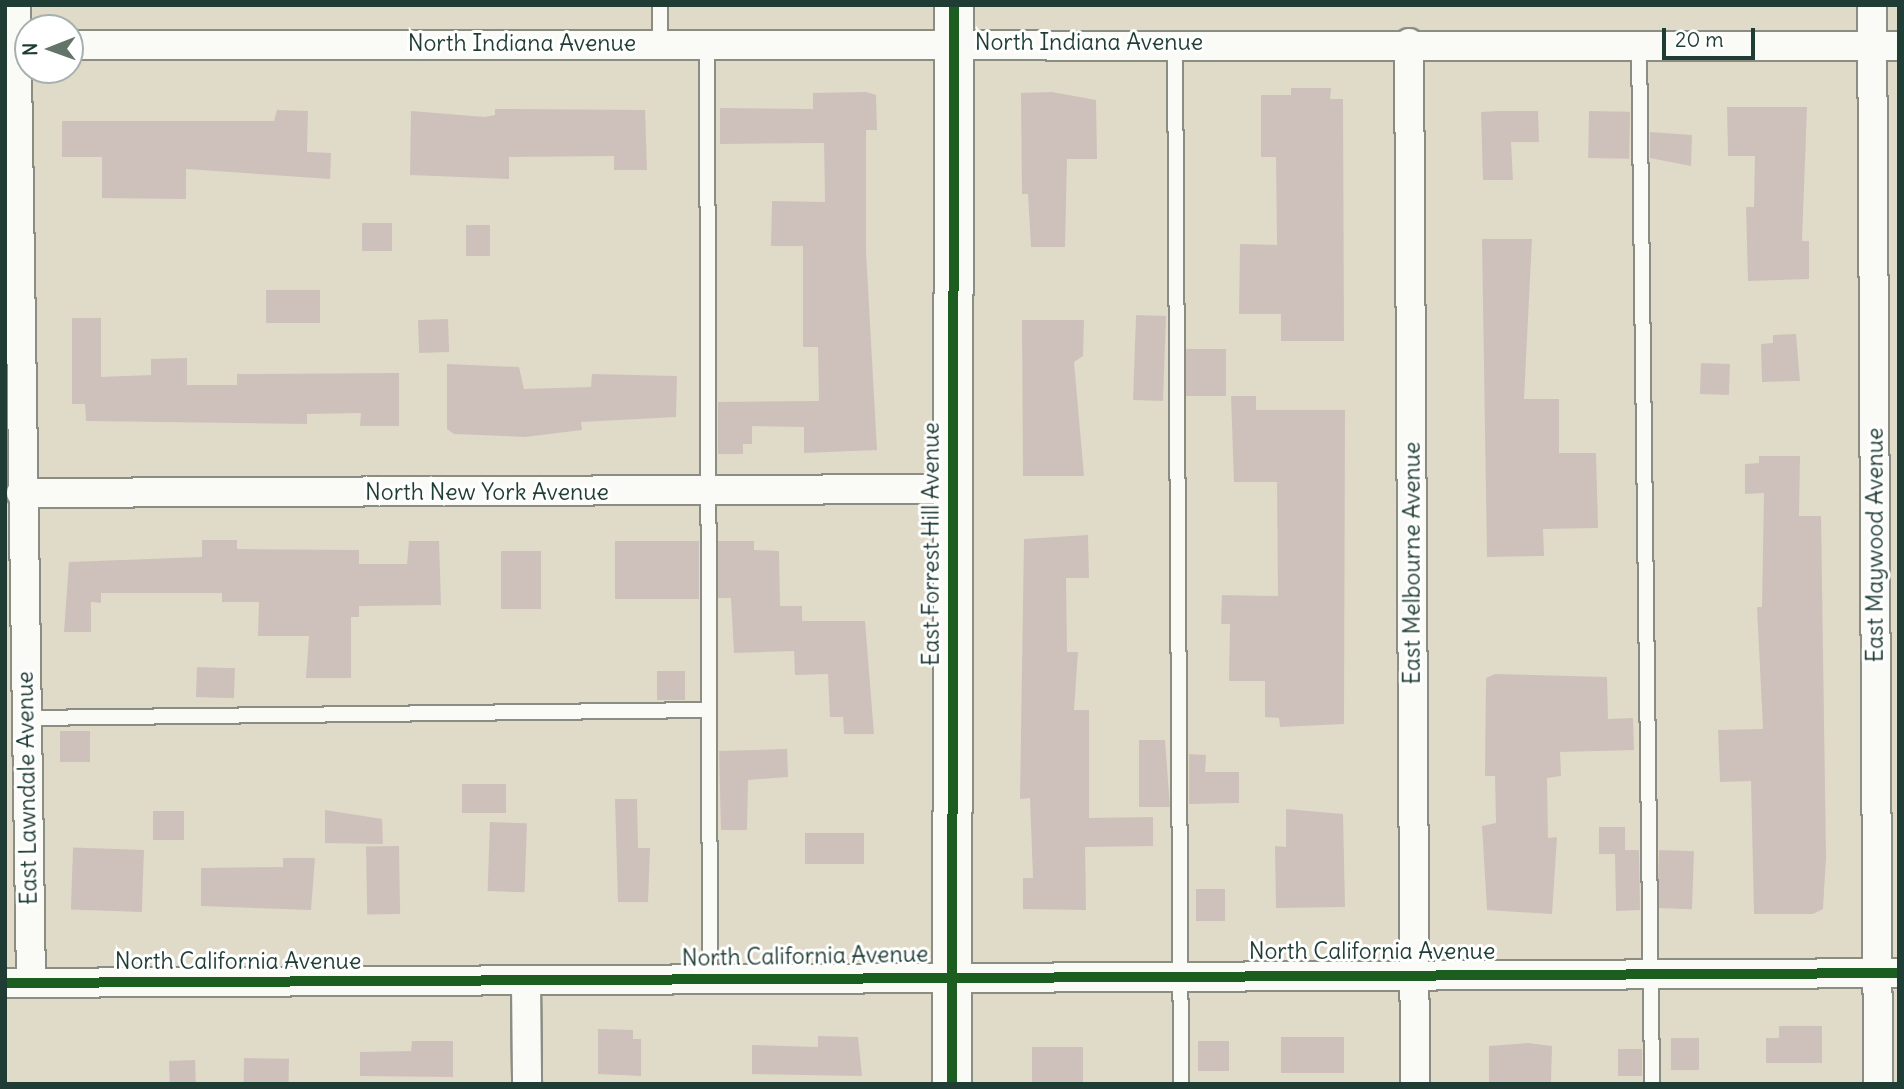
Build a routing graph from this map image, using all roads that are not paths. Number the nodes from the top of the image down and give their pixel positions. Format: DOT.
graph roads {
  1 [pos="660,5"];
  2 [pos="1872,5"];
  3 [pos="954,24"];
  4 [pos="1175,42"];
  5 [pos="660,43"];
  6 [pos="707,43"];
  7 [pos="1409,43"];
  8 [pos="1639,44"];
  9 [pos="84,45"];
  10 [pos="1885,46"];
  11 [pos="16,84"];
  12 [pos="952,489"];
  13 [pos="704,491"];
  14 [pos="21,493"];
  15 [pos="706,710"];
  16 [pos="26,719"];
  17 [pos="1415,972"];
  18 [pos="1651,972"];
  19 [pos="1888,972"];
  20 [pos="1181,973"];
  21 [pos="951,974"];
  22 [pos="710,979"];
  23 [pos="18,982"];
  24 [pos="526,982"];
  25 [pos="527,1084"];
  26 [pos="952,1084"];
  27 [pos="1181,1084"];
  28 [pos="1415,1084"];
  29 [pos="1652,1084"];
  30 [pos="1878,1084"];
  1 -- 5 [label="lane"];
  2 -- 10 [label="street, East Maywood Avenue"];
  3 -- 4 [label="street, North Indiana Avenue"];
  3 -- 6 [label="street, North Indiana Avenue"];
  3 -- 12 [label="main road, East Forrest Hill Avenue"];
  4 -- 7 [label="street, North Indiana Avenue"];
  4 -- 20 [label="lane"];
  5 -- 6 [label="street, North Indiana Avenue"];
  5 -- 9 [label="street, North Indiana Avenue"];
  6 -- 13 [label="lane"];
  7 -- 8 [label="street, North Indiana Avenue"];
  7 -- 17 [label="street, East Melbourne Avenue"];
  8 -- 10 [label="street, North Indiana Avenue"];
  8 -- 18 [label="lane"];
  10 -- 19 [label="street, East Maywood Avenue"];
  11 -- 14 [label="street, East Lawndale Avenue"];
  12 -- 13 [label="street, North New York Avenue"];
  12 -- 21 [label="main road, East Forrest Hill Avenue"];
  13 -- 14 [label="street, North New York Avenue"];
  13 -- 15 [label="lane"];
  14 -- 16 [label="street, East Lawndale Avenue"];
  15 -- 16 [label="lane"];
  15 -- 22 [label="lane"];
  16 -- 23 [label="street, East Lawndale Avenue"];
  17 -- 18 [label="street, North California Avenue"];
  17 -- 20 [label="street, North California Avenue"];
  17 -- 28 [label="street, East Melbourne Avenue"];
  18 -- 19 [label="street, North California Avenue"];
  18 -- 29 [label="lane"];
  19 -- 30 [label="street, East Maywood Avenue"];
  20 -- 21 [label="street, North California Avenue"];
  20 -- 27 [label="lane"];
  21 -- 22 [label="street, North California Avenue"];
  21 -- 26 [label="main road, East Forrest Hill Avenue"];
  22 -- 24 [label="street, North California Avenue"];
  23 -- 24 [label="street, North California Avenue"];
  24 -- 25 [label="street"];
}
